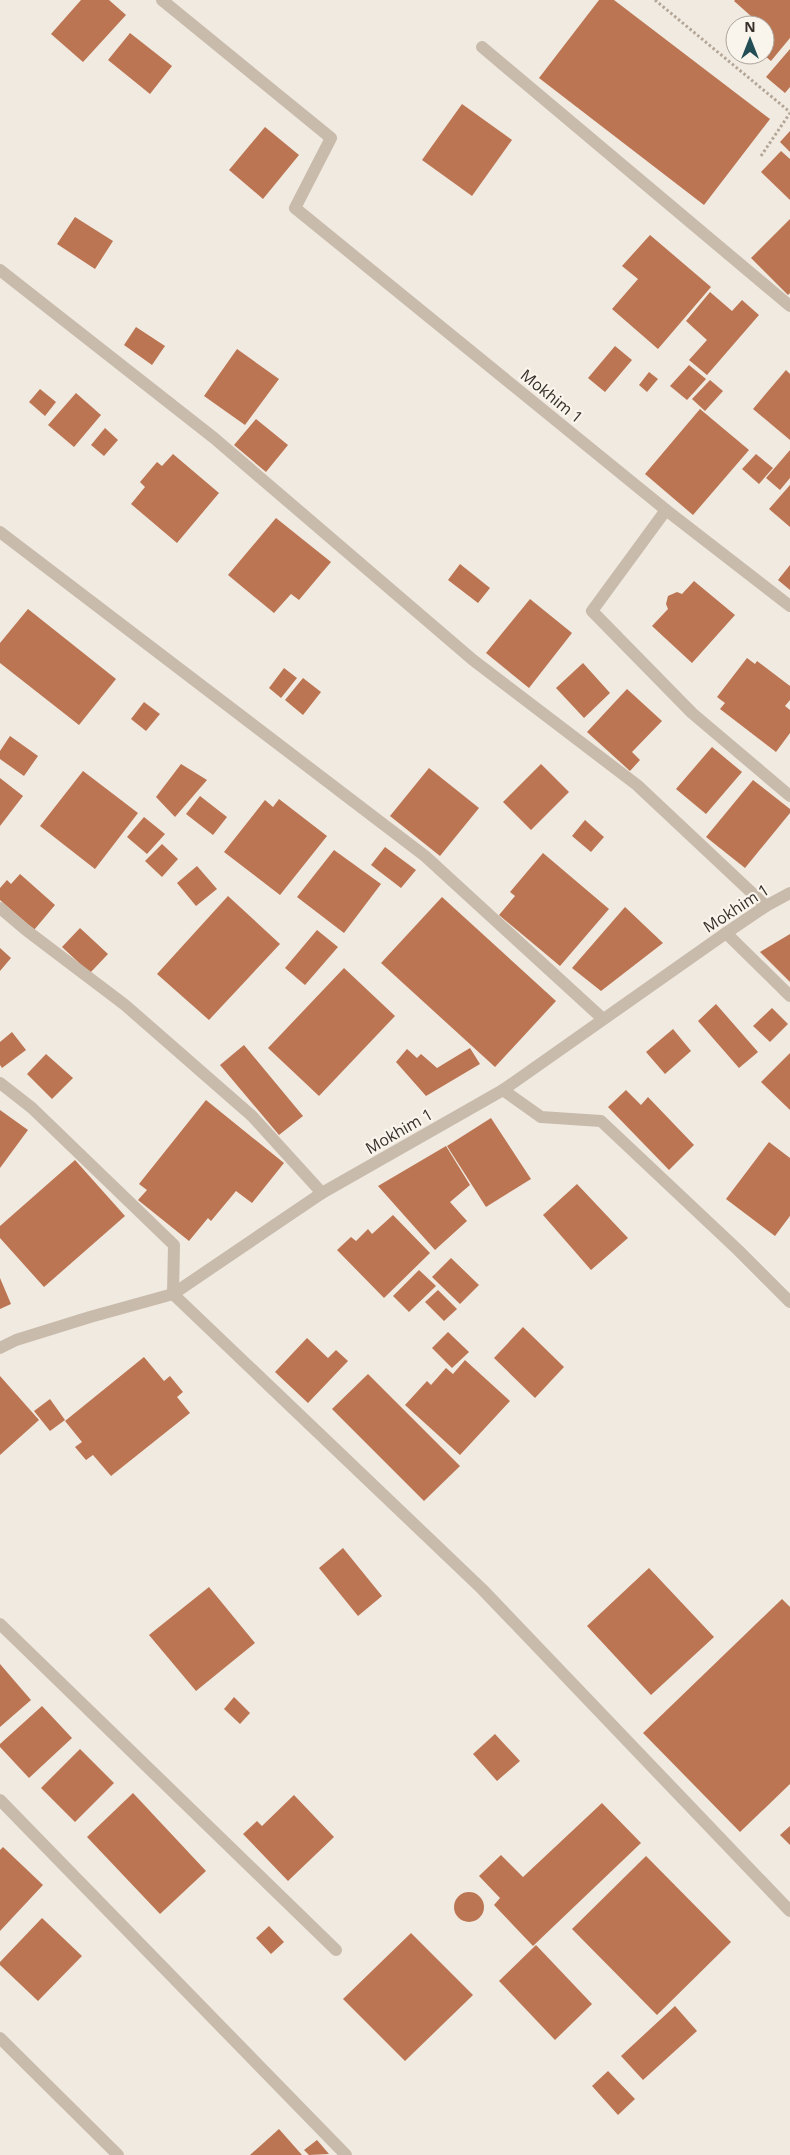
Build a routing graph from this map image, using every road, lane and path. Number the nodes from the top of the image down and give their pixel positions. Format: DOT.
graph roads {
  1 [pos="162,0"];
  2 [pos="655,0"];
  3 [pos="482,47"];
  4 [pos="790,112"];
  5 [pos="761,156"];
  6 [pos="0,270"];
  7 [pos="790,306"];
  8 [pos="666,510"];
  9 [pos="0,532"];
  10 [pos="790,606"];
  11 [pos="790,796"];
  12 [pos="790,893"];
  13 [pos="766,906"];
  14 [pos="0,908"];
  15 [pos="726,933"];
  16 [pos="790,996"];
  17 [pos="603,1019"];
  18 [pos="0,1083"];
  19 [pos="503,1090"];
  20 [pos="322,1194"];
  21 [pos="172,1294"];
  22 [pos="790,1302"];
  23 [pos="0,1348"];
  24 [pos="0,1624"];
  25 [pos="0,1800"];
  26 [pos="790,1911"];
  27 [pos="336,1950"];
  28 [pos="0,2038"];
  29 [pos="118,2155"];
  30 [pos="346,2155"];
  1 -- 8 [label="street, Mokhim 1"];
  2 -- 4 [label="path"];
  3 -- 7 [label="street"];
  4 -- 5 [label="path"];
  6 -- 13 [label="street"];
  8 -- 10 [label="street, Mokhim 1"];
  8 -- 11 [label="street"];
  9 -- 17 [label="street"];
  12 -- 13 [label="street, Mokhim 1"];
  13 -- 15 [label="street, Mokhim 1"];
  14 -- 20 [label="street"];
  15 -- 16 [label="street"];
  15 -- 17 [label="street, Mokhim 1"];
  17 -- 19 [label="street, Mokhim 1"];
  18 -- 21 [label="street"];
  19 -- 20 [label="street, Mokhim 1"];
  19 -- 22 [label="street"];
  20 -- 21 [label="street, Mokhim 1"];
  21 -- 23 [label="street, Mokhim 1"];
  21 -- 26 [label="street"];
  24 -- 27 [label="street"];
  25 -- 30 [label="street"];
  28 -- 29 [label="street"];
}
